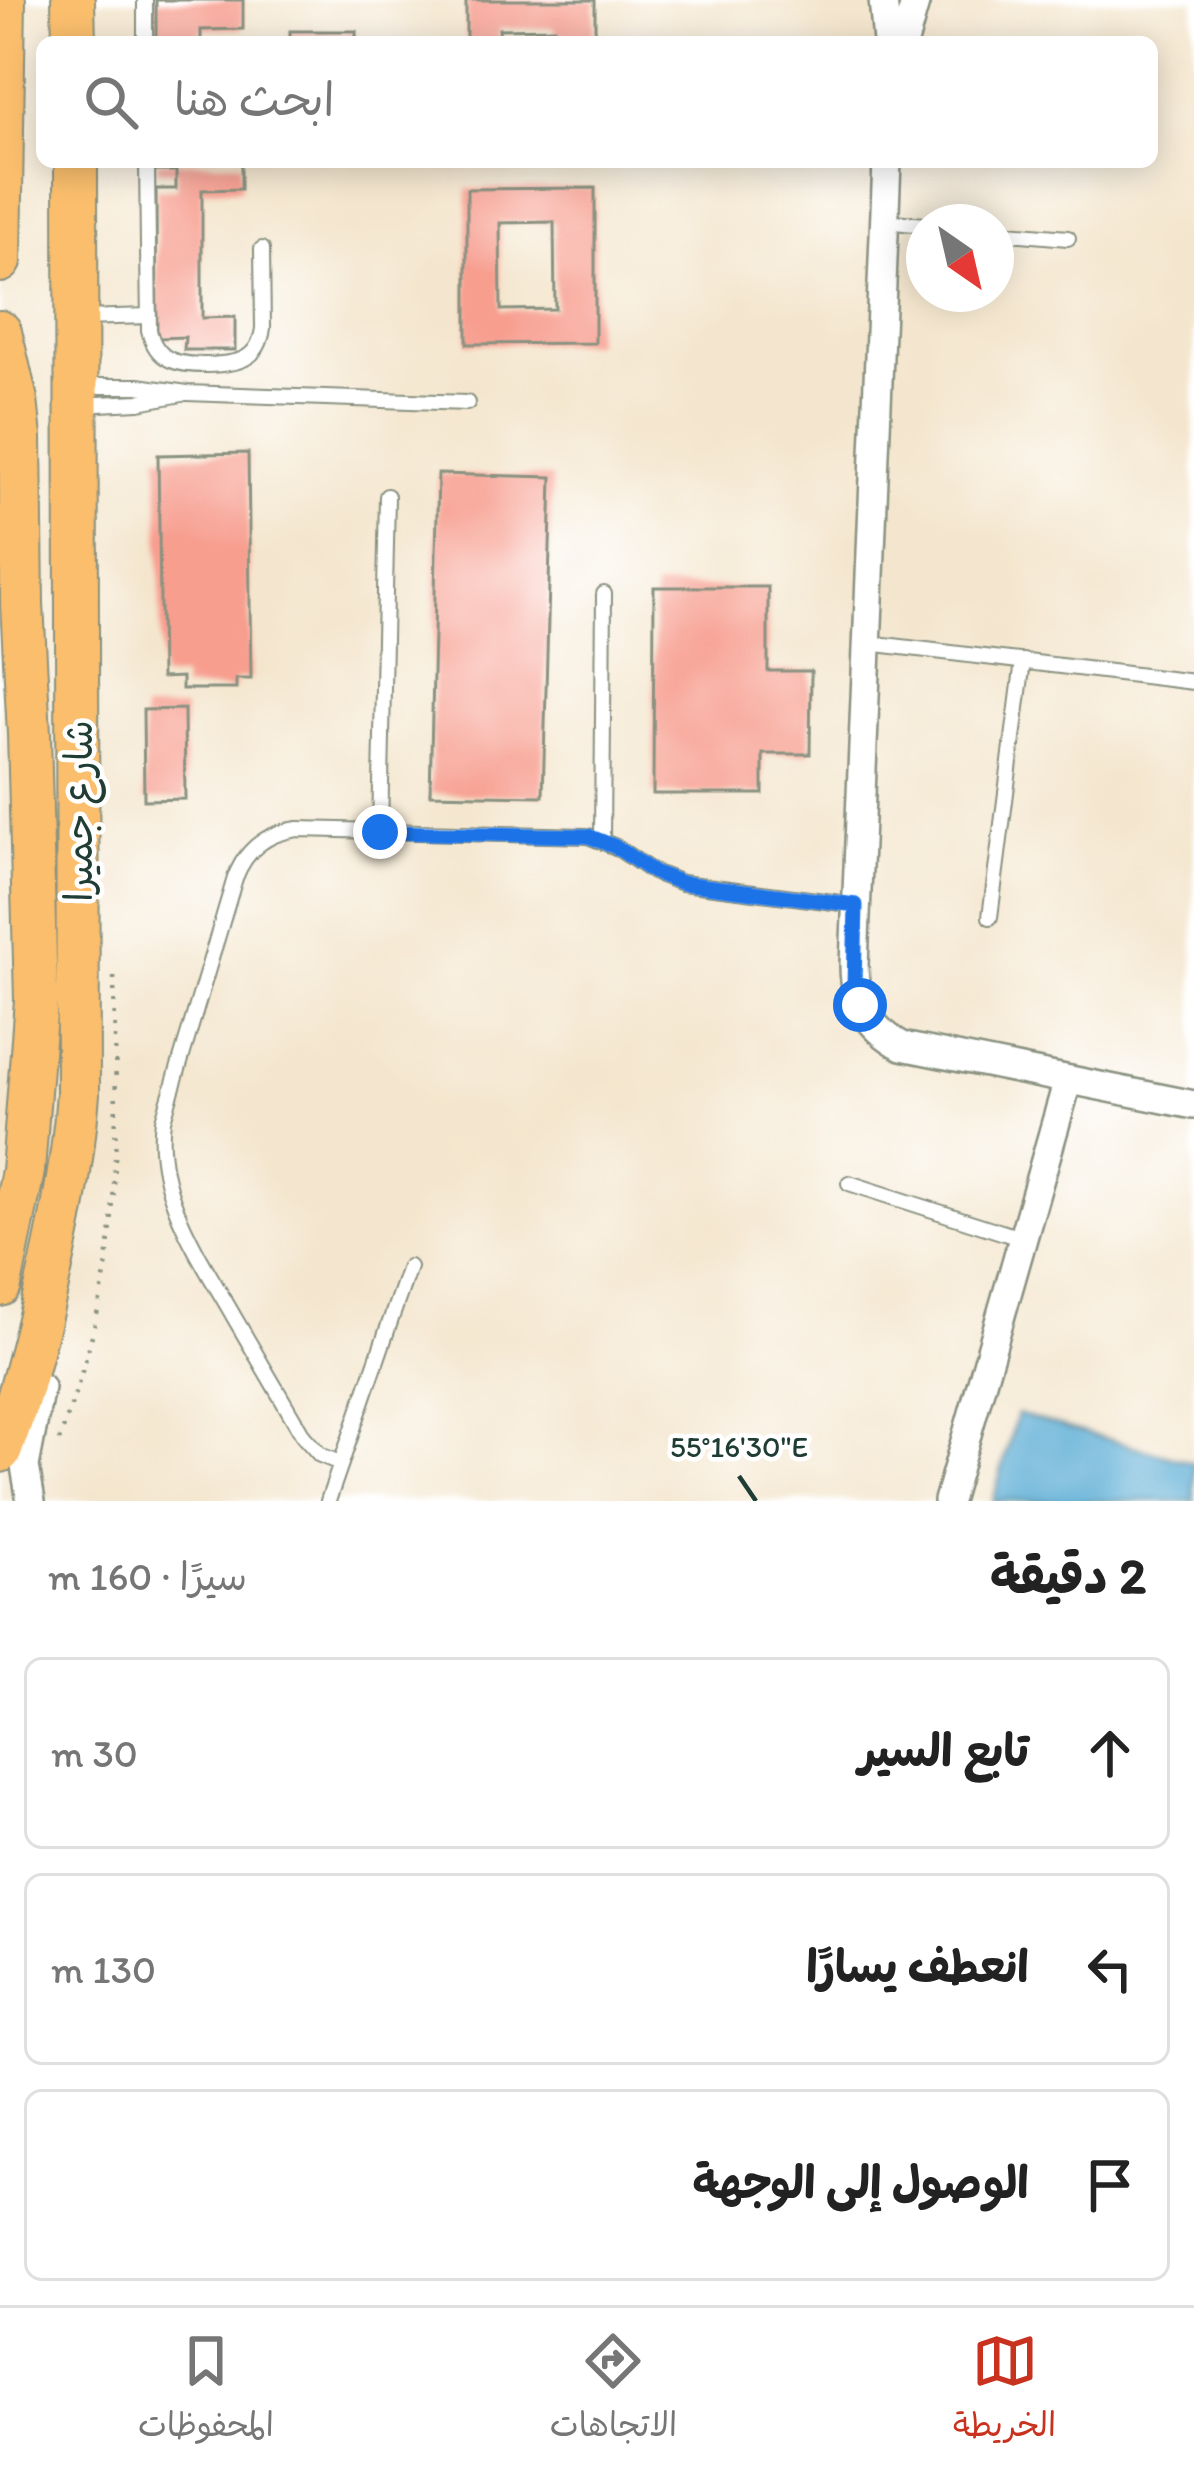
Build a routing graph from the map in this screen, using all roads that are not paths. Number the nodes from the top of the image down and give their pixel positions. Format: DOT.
graph roads {
  1 [pos="4,0"];
  2 [pos="73,0"];
  3 [pos="145,0"];
  4 [pos="883,0"];
  5 [pos="916,0"];
  6 [pos="74,36"];
  7 [pos="146,36"];
  8 [pos="886,36"];
  9 [pos="906,36"];
  10 [pos="76,168"];
  11 [pos="147,168"];
  12 [pos="887,168"];
  13 [pos="885,221"];
  14 [pos="906,223"];
  15 [pos="1014,234"];
  16 [pos="1068,238"];
  17 [pos="262,250"];
  18 [pos="0,261"];
  19 [pos="149,316"];
  20 [pos="77,318"];
  21 [pos="0,332"];
  22 [pos="78,395"];
  23 [pos="467,403"];
  24 [pos="388,496"];
  25 [pos="604,594"];
  26 [pos="868,643"];
  27 [pos="1023,662"];
  28 [pos="1194,682"];
  29 [pos="380,832"];
  30 [pos="602,840"];
  31 [pos="856,905"];
  32 [pos="990,917"];
  33 [pos="1068,1080"];
  34 [pos="1194,1105"];
  35 [pos="849,1183"];
  36 [pos="1023,1239"];
  37 [pos="409,1267"];
  38 [pos="0,1285"];
  39 [pos="40,1316"];
  40 [pos="0,1451"];
  41 [pos="340,1463"];
  42 [pos="31,1501"];
  43 [pos="328,1501"];
  44 [pos="948,1501"];
  1 -- 18 [label="main road"];
  2 -- 6 [label="main road"];
  3 -- 7 [label="lane"];
  4 -- 8 [label="street"];
  5 -- 9 [label="street"];
  10 -- 20 [label="main road, شارع جميرا"];
  11 -- 19 [label="lane"];
  12 -- 13 [label="street"];
  13 -- 14 [label="lane"];
  13 -- 26 [label="street"];
  15 -- 16 [label="lane"];
  17 -- 19 [label="lane"];
  19 -- 20 [label="lane"];
  20 -- 22 [label="main road, شارع جميرا"];
  21 -- 38 [label="main road"];
  22 -- 23 [label="lane"];
  22 -- 39 [label="main road, شارع جميرا"];
  24 -- 29 [label="lane"];
  25 -- 30 [label="lane"];
  26 -- 27 [label="lane"];
  26 -- 31 [label="street"];
  27 -- 28 [label="lane"];
  27 -- 32 [label="lane"];
  29 -- 30 [label="lane"];
  29 -- 41 [label="lane"];
  30 -- 31 [label="lane"];
  31 -- 33 [label="street"];
  33 -- 34 [label="street"];
  33 -- 36 [label="street"];
  35 -- 36 [label="lane"];
  36 -- 44 [label="street"];
  37 -- 41 [label="lane"];
  39 -- 40 [label="main road, شارع جميرا"];
  39 -- 42 [label="street"];
  41 -- 43 [label="lane"];
}
